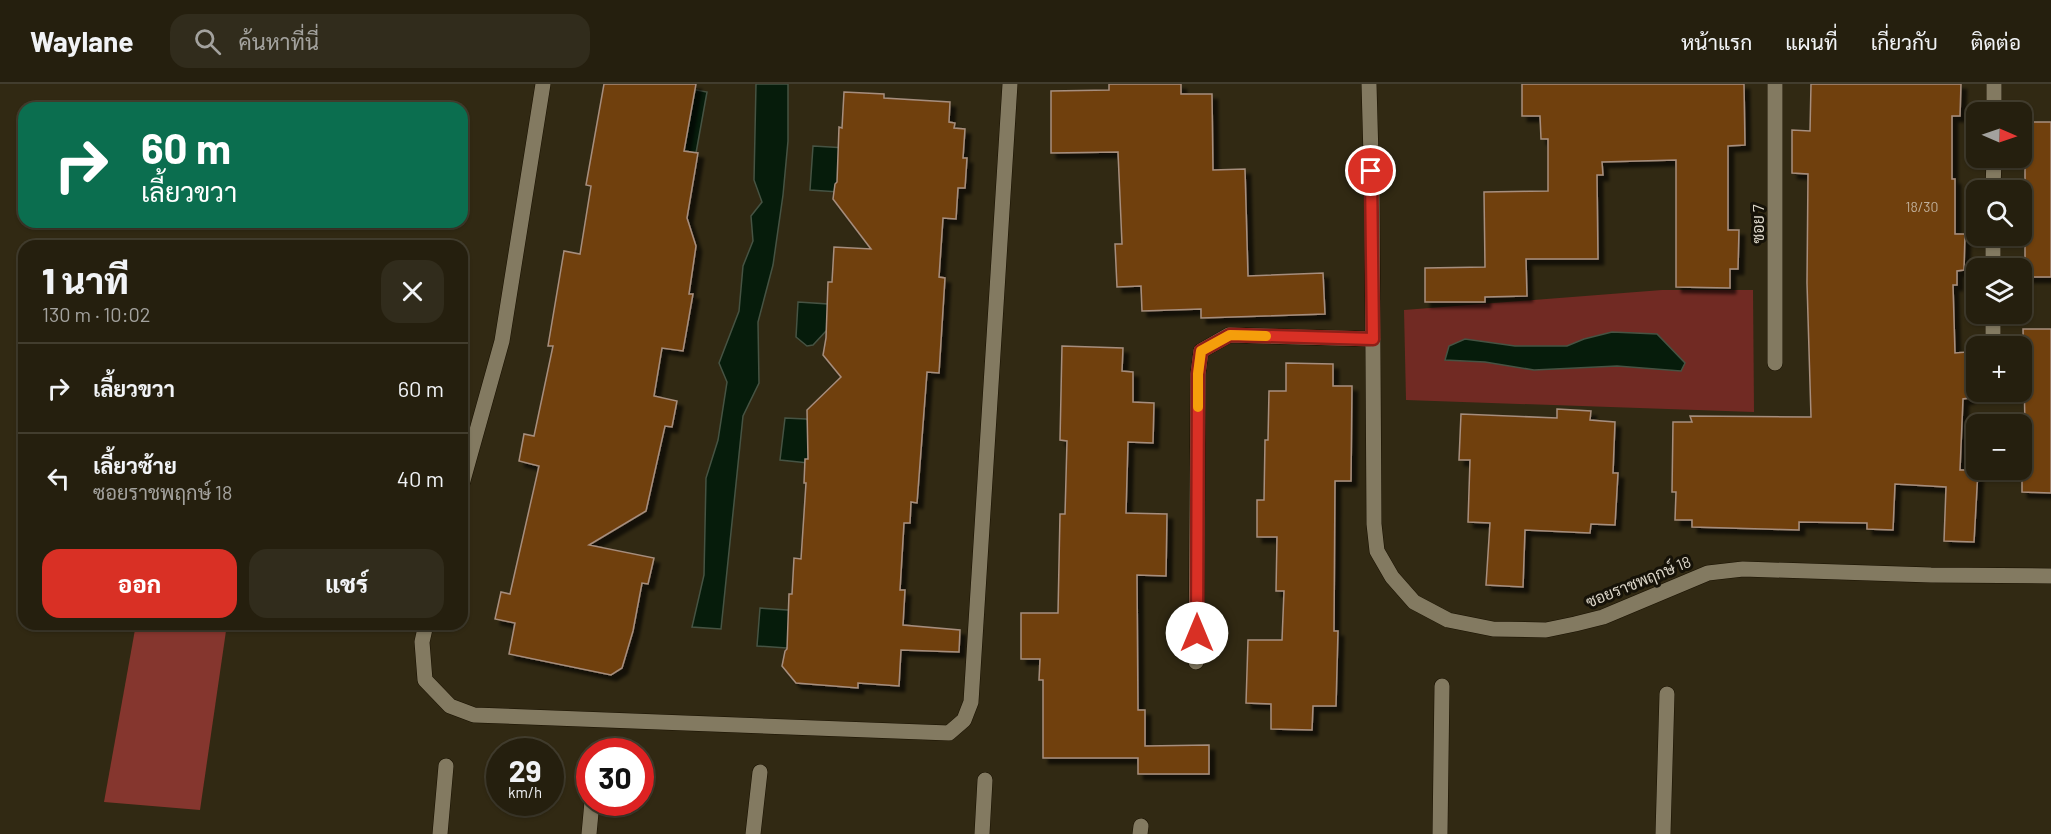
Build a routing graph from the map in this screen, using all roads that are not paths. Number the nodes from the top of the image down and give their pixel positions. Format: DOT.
graph roads {
  1 [pos="543,84"];
  2 [pos="1010,84"];
  3 [pos="1369,84"];
  4 [pos="1775,84"];
  5 [pos="1994,84"];
  6 [pos="1994,102"];
  7 [pos="1373,339"];
  8 [pos="1775,363"];
  9 [pos="468,463"];
  10 [pos="2051,576"];
  11 [pos="425,630"];
  12 [pos="1196,662"];
  13 [pos="1442,686"];
  14 [pos="1667,694"];
  15 [pos="446,766"];
  16 [pos="760,772"];
  17 [pos="985,780"];
  18 [pos="591,816"];
  19 [pos="440,834"];
  20 [pos="589,834"];
  21 [pos="753,834"];
  22 [pos="982,834"];
  23 [pos="1440,834"];
  24 [pos="1663,834"];
  1 -- 9 [label="street"];
  2 -- 11 [label="street"];
  3 -- 7 [label="street, ซอยราชพฤกษ์ 18"];
  4 -- 8 [label="street, ซอย 7"];
  5 -- 6 [label="street"];
  7 -- 10 [label="street, ซอยราชพฤกษ์ 18"];
  7 -- 12 [label="street"];
  13 -- 23 [label="street"];
  14 -- 24 [label="street"];
  15 -- 19 [label="street"];
  16 -- 21 [label="street"];
  17 -- 22 [label="street"];
  18 -- 20 [label="street"];
}
